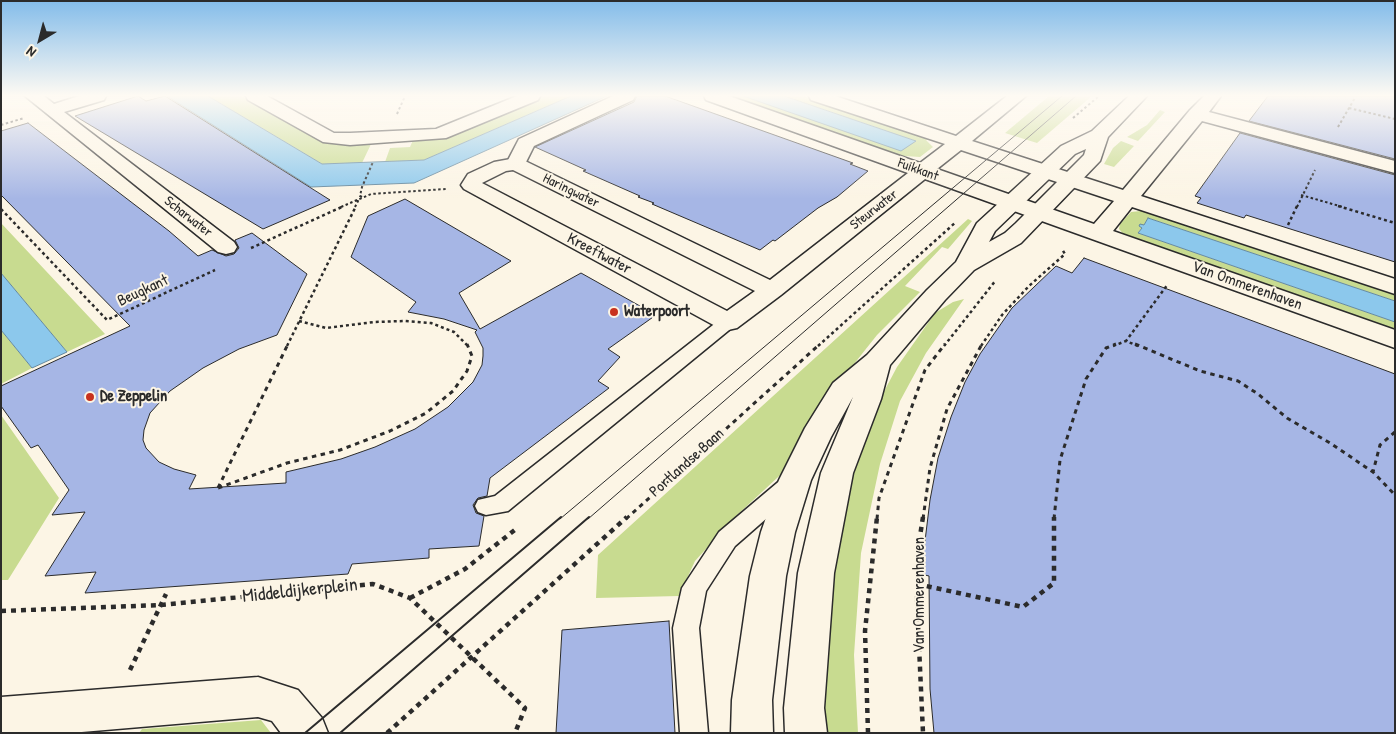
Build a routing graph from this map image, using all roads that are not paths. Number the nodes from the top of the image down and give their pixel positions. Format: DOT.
graph roads {
  1 [pos="78,130"];
  2 [pos="315,130"];
  3 [pos="448,130"];
  4 [pos="553,130"];
  5 [pos="807,130"];
  6 [pos="920,130"];
  7 [pos="975,130"];
  8 [pos="1104,130"];
  9 [pos="1183,130"];
  10 [pos="1257,130"];
  11 [pos="1099,135"];
  12 [pos="959,143"];
  13 [pos="516,164"];
  14 [pos="1395,167"];
  15 [pos="1046,171"];
  16 [pos="923,172"];
  17 [pos="1071,179"];
  18 [pos="1128,198"];
  19 [pos="1011,203"];
  20 [pos="1039,213"];
  21 [pos="1099,233"];
  22 [pos="233,248"];
  23 [pos="966,265"];
  24 [pos="1395,287"];
  25 [pos="772,290"];
  26 [pos="728,322"];
  27 [pos="1395,339"];
  28 [pos="877,362"];
  29 [pos="795,480"];
  30 [pos="486,506"];
  31 [pos="1,718"];
  32 [pos="307,733"];
  33 [pos="694,733"];
  34 [pos="752,733"];
  35 [pos="806,733"];
  1 -- 22 [label="street, Scharwater"];
  2 -- 3 [label="street"];
  4 -- 13 [label="street"];
  5 -- 16 [label="street, Fuikkant"];
  6 -- 12 [label="street"];
  7 -- 12 [label="street, Steurwater"];
  8 -- 11 [label="street"];
  9 -- 18 [label="street"];
  10 -- 14 [label="street"];
  11 -- 15 [label="street"];
  11 -- 17 [label="street"];
  12 -- 15 [label="street"];
  12 -- 16 [label="street, Steurwater"];
  13 -- 25 [label="street, Haringwater"];
  13 -- 26 [label="street, Kreeftwater"];
  15 -- 17 [label="street"];
  15 -- 19 [label="street"];
  16 -- 19 [label="street, Fuikkant"];
  16 -- 25 [label="street, Steurwater"];
  17 -- 18 [label="street"];
  17 -- 20 [label="street"];
  18 -- 21 [label="street"];
  18 -- 24 [label="street"];
  19 -- 20 [label="street"];
  19 -- 23 [label="street"];
  20 -- 21 [label="street, Van Ommerenhaven"];
  20 -- 23 [label="street"];
  21 -- 27 [label="street, Van Ommerenhaven"];
  23 -- 28 [label="street"];
  25 -- 26 [label="street, Steurwater"];
  26 -- 30 [label="lane"];
  28 -- 29 [label="street"];
  28 -- 35 [label="street"];
  29 -- 33 [label="lane"];
  29 -- 34 [label="street"];
  31 -- 32 [label="street"];
}
